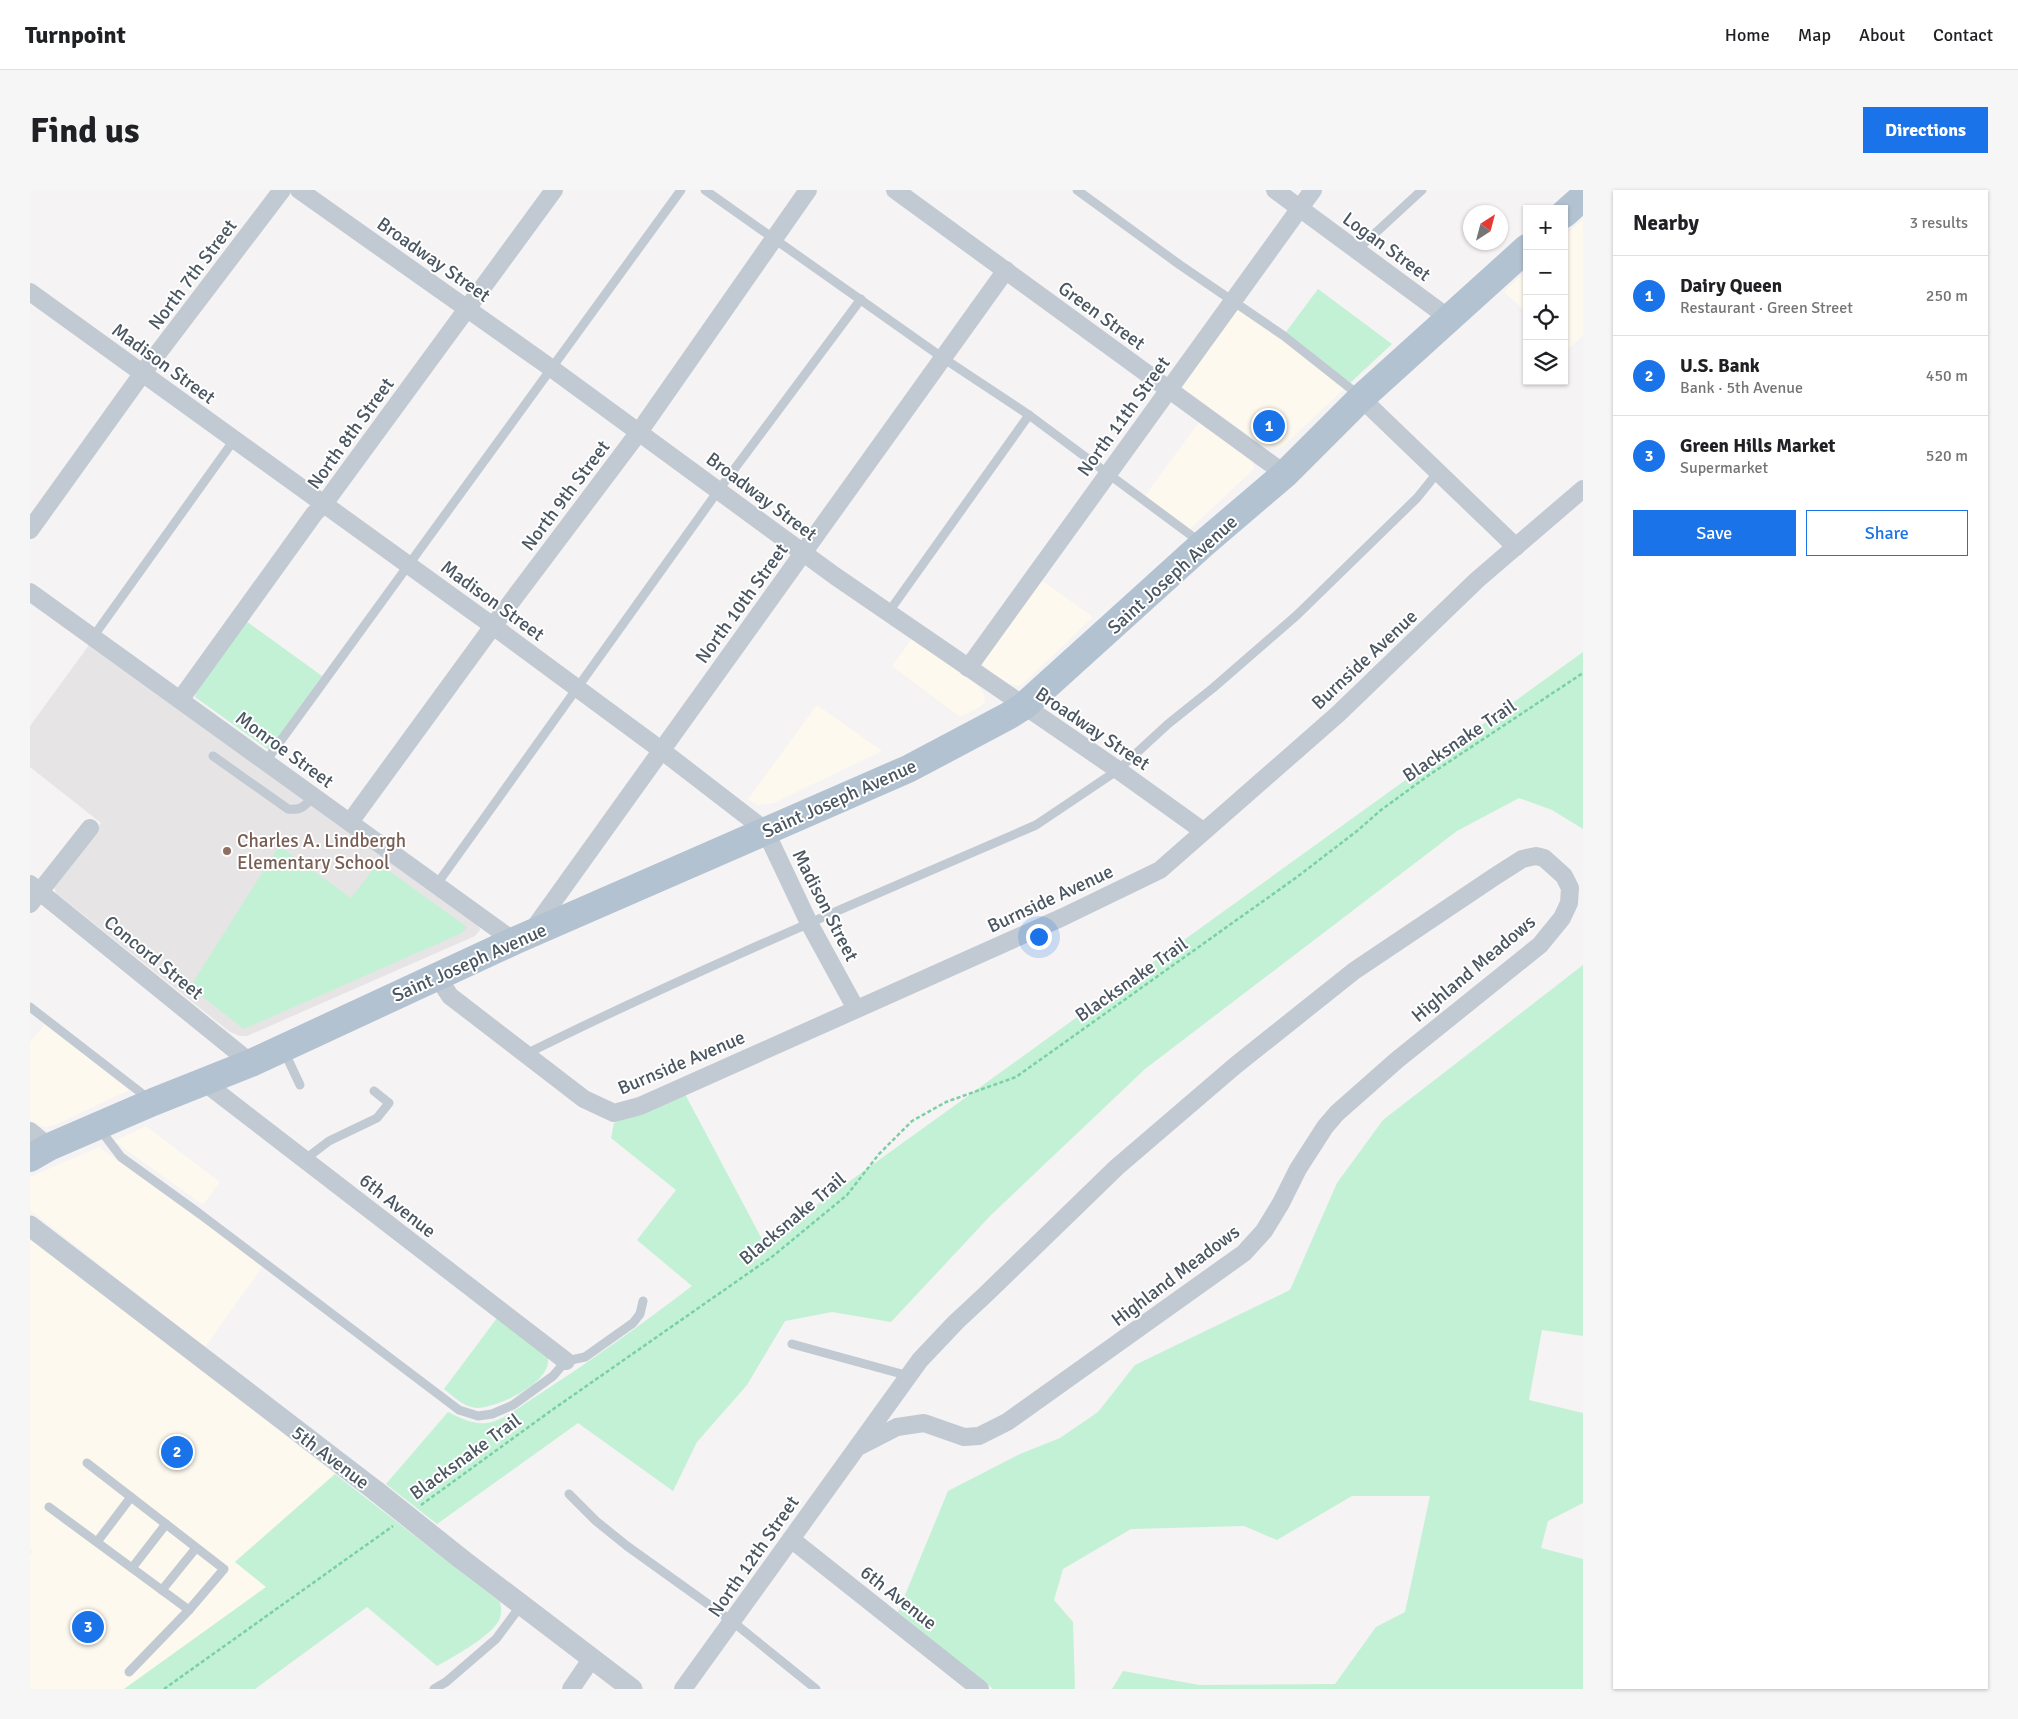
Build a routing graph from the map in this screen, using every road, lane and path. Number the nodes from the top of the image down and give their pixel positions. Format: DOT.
graph roads {
  1 [pos="282,190"];
  2 [pos="299,190"];
  3 [pos="554,190"];
  4 [pos="681,190"];
  5 [pos="706,190"];
  6 [pos="808,190"];
  7 [pos="895,190"];
  8 [pos="1077,190"];
  9 [pos="1275,190"];
  10 [pos="1313,190"];
  11 [pos="1422,190"];
  12 [pos="1583,197"];
  13 [pos="1300,208"];
  14 [pos="1568,210"];
  15 [pos="774,238"];
  16 [pos="1357,250"];
  17 [pos="1525,250"];
  18 [pos="1006,270"];
  19 [pos="30,292"];
  20 [pos="861,299"];
  21 [pos="1234,301"];
  22 [pos="468,308"];
  23 [pos="1450,319"];
  24 [pos="943,358"];
  25 [pos="551,368"];
  26 [pos="142,374"];
  27 [pos="1169,390"];
  28 [pos="1361,398"];
  29 [pos="1029,415"];
  30 [pos="639,432"];
  31 [pos="234,440"];
  32 [pos="1438,472"];
  33 [pos="1285,474"];
  34 [pos="1107,475"];
  35 [pos="1583,489"];
  36 [pos="718,491"];
  37 [pos="324,504"];
  38 [pos="30,530"];
  39 [pos="1204,544"];
  40 [pos="1516,547"];
  41 [pos="803,554"];
  42 [pos="408,564"];
  43 [pos="30,592"];
  44 [pos="888,613"];
  45 [pos="493,626"];
  46 [pos="92,637"];
  47 [pos="968,668"];
  48 [pos="1583,673"];
  49 [pos="577,688"];
  50 [pos="180,700"];
  51 [pos="1024,706"];
  52 [pos="662,750"];
  53 [pos="213,756"];
  54 [pos="266,761"];
  55 [pos="1118,770"];
  56 [pos="314,796"];
  57 [pos="350,822"];
  58 [pos="90,828"];
  59 [pos="765,830"];
  60 [pos="1203,831"];
  61 [pos="437,884"];
  62 [pos="33,893"];
  63 [pos="809,923"];
  64 [pos="521,938"];
  65 [pos="437,976"];
  66 [pos="30,1006"];
  67 [pos="856,1009"];
  68 [pos="283,1048"];
  69 [pos="526,1054"];
  70 [pos="251,1063"];
  71 [pos="204,1082"];
  72 [pos="300,1085"];
  73 [pos="374,1091"];
  74 [pos="153,1102"];
  75 [pos="98,1126"];
  76 [pos="36,1146"];
  77 [pos="304,1160"];
  78 [pos="30,1226"];
  79 [pos="643,1301"];
  80 [pos="792,1344"];
  81 [pos="566,1361"];
  82 [pos="909,1376"];
  83 [pos="858,1447"];
  84 [pos="87,1463"];
  85 [pos="569,1494"];
  86 [pos="131,1497"];
  87 [pos="49,1507"];
  88 [pos="418,1508"];
  89 [pos="166,1524"];
  90 [pos="395,1525"];
  91 [pos="791,1539"];
  92 [pos="97,1542"];
  93 [pos="196,1548"];
  94 [pos="132,1568"];
  95 [pos="162,1590"];
  96 [pos="522,1604"];
  97 [pos="189,1610"];
  98 [pos="733,1622"];
  99 [pos="592,1658"];
  100 [pos="129,1672"];
  101 [pos="164,1689"];
  102 [pos="434,1689"];
  103 [pos="571,1689"];
  104 [pos="632,1689"];
  105 [pos="683,1689"];
  106 [pos="816,1689"];
  107 [pos="980,1689"];
  1 -- 26 [label="street, North 7th Street"];
  2 -- 22 [label="street, Broadway Street"];
  3 -- 22 [label="street, North 8th Street"];
  4 -- 25 [label="lane"];
  5 -- 15 [label="lane"];
  6 -- 15 [label="street, North 9th Street"];
  7 -- 18 [label="street, Green Street"];
  8 -- 21 [label="lane"];
  9 -- 13 [label="street, Logan Street"];
  10 -- 13 [label="street, North 11th Street"];
  11 -- 16 [label="lane"];
  12 -- 14 [label="main road"];
  13 -- 16 [label="street, Logan Street"];
  13 -- 21 [label="street, North 11th Street"];
  15 -- 20 [label="lane"];
  15 -- 30 [label="street, North 9th Street"];
  16 -- 23 [label="street, Logan Street"];
  17 -- 23 [label="main road, Saint Joseph Avenue"];
  18 -- 24 [label="street, North 10th Street"];
  18 -- 27 [label="street, Green Street"];
  19 -- 26 [label="street, Madison Street"];
  20 -- 24 [label="lane"];
  20 -- 36 [label="lane"];
  21 -- 27 [label="street, North 11th Street"];
  21 -- 28 [label="lane"];
  22 -- 25 [label="street, Broadway Street"];
  22 -- 37 [label="street, North 8th Street"];
  23 -- 28 [label="main road, Saint Joseph Avenue"];
  24 -- 29 [label="lane"];
  24 -- 41 [label="street, North 10th Street"];
  25 -- 30 [label="street, Broadway Street"];
  25 -- 42 [label="lane"];
  26 -- 31 [label="street, Madison Street"];
  26 -- 38 [label="street, North 7th Street"];
  27 -- 33 [label="street, Green Street"];
  27 -- 34 [label="street, North 11th Street"];
  28 -- 32 [label="street"];
  28 -- 33 [label="main road, Saint Joseph Avenue"];
  29 -- 34 [label="lane"];
  29 -- 44 [label="lane"];
  30 -- 36 [label="street, Broadway Street"];
  30 -- 45 [label="street, North 9th Street"];
  31 -- 37 [label="street, Madison Street"];
  31 -- 46 [label="lane"];
  32 -- 40 [label="street"];
  32 -- 55 [label="lane"];
  33 -- 39 [label="main road, Saint Joseph Avenue"];
  34 -- 39 [label="lane"];
  34 -- 47 [label="street, North 11th Street"];
  35 -- 40 [label="street, Burnside Avenue"];
  36 -- 41 [label="street, Broadway Street"];
  36 -- 49 [label="lane"];
  37 -- 42 [label="street, Madison Street"];
  37 -- 50 [label="street, North 8th Street"];
  39 -- 51 [label="main road, Saint Joseph Avenue"];
  40 -- 60 [label="street, Burnside Avenue"];
  41 -- 44 [label="street, Broadway Street"];
  41 -- 52 [label="street, North 10th Street"];
  42 -- 45 [label="street, Madison Street"];
  42 -- 54 [label="lane"];
  43 -- 46 [label="street, Monroe Street"];
  44 -- 47 [label="street, Broadway Street"];
  45 -- 49 [label="street, Madison Street"];
  45 -- 57 [label="street, North 9th Street"];
  46 -- 50 [label="street, Monroe Street"];
  47 -- 51 [label="street, Broadway Street"];
  48 -- 88 [label="path, Blacksnake Trail"];
  49 -- 52 [label="street, Madison Street"];
  49 -- 61 [label="lane"];
  50 -- 54 [label="street, Monroe Street"];
  51 -- 55 [label="street, Broadway Street"];
  51 -- 59 [label="main road, Saint Joseph Avenue"];
  52 -- 59 [label="street, Madison Street"];
  52 -- 64 [label="street, North 10th Street"];
  53 -- 56 [label="lane"];
  54 -- 56 [label="street, Monroe Street"];
  55 -- 60 [label="street, Broadway Street"];
  55 -- 63 [label="lane"];
  56 -- 57 [label="street, Monroe Street"];
  57 -- 61 [label="street, Monroe Street"];
  58 -- 62 [label="street"];
  59 -- 63 [label="street, Madison Street"];
  59 -- 64 [label="main road, Saint Joseph Avenue"];
  60 -- 67 [label="street, Burnside Avenue"];
  61 -- 64 [label="street, Monroe Street"];
  62 -- 70 [label="street, Concord Street"];
  63 -- 67 [label="street, Madison Street"];
  63 -- 69 [label="lane"];
  64 -- 65 [label="main road, Saint Joseph Avenue"];
  65 -- 68 [label="main road, Saint Joseph Avenue"];
  65 -- 69 [label="street, Burnside Avenue"];
  66 -- 74 [label="lane"];
  67 -- 69 [label="street, Burnside Avenue"];
  68 -- 70 [label="main road, Saint Joseph Avenue"];
  68 -- 72 [label="lane"];
  70 -- 71 [label="main road, Saint Joseph Avenue"];
  71 -- 74 [label="main road, Saint Joseph Avenue"];
  71 -- 77 [label="street, 6th Avenue"];
  73 -- 77 [label="lane"];
  74 -- 75 [label="main road, Saint Joseph Avenue"];
  75 -- 76 [label="main road, Saint Joseph Avenue"];
  75 -- 81 [label="lane"];
  77 -- 81 [label="street, 6th Avenue"];
  78 -- 96 [label="street, 5th Avenue, bridge"];
  79 -- 81 [label="lane"];
  80 -- 82 [label="lane"];
  82 -- 83 [label="street, Highland Meadows"];
  82 -- 83 [label="street, Highland Meadows"];
  83 -- 91 [label="street, North 12th Street"];
  84 -- 86 [label="lane"];
  85 -- 98 [label="lane"];
  86 -- 89 [label="lane"];
  86 -- 92 [label="lane"];
  87 -- 92 [label="lane"];
  89 -- 93 [label="lane"];
  89 -- 94 [label="lane"];
  90 -- 101 [label="path"];
  91 -- 98 [label="street, North 12th Street"];
  91 -- 107 [label="street, 6th Avenue"];
  92 -- 94 [label="lane"];
  93 -- 95 [label="lane"];
  93 -- 97 [label="lane"];
  94 -- 95 [label="lane"];
  95 -- 97 [label="lane"];
  96 -- 99 [label="street, 5th Avenue"];
  96 -- 102 [label="lane"];
  97 -- 100 [label="lane"];
  98 -- 105 [label="street, North 12th Street"];
  98 -- 106 [label="lane"];
  99 -- 103 [label="street"];
  99 -- 104 [label="street, 5th Avenue"];
}
